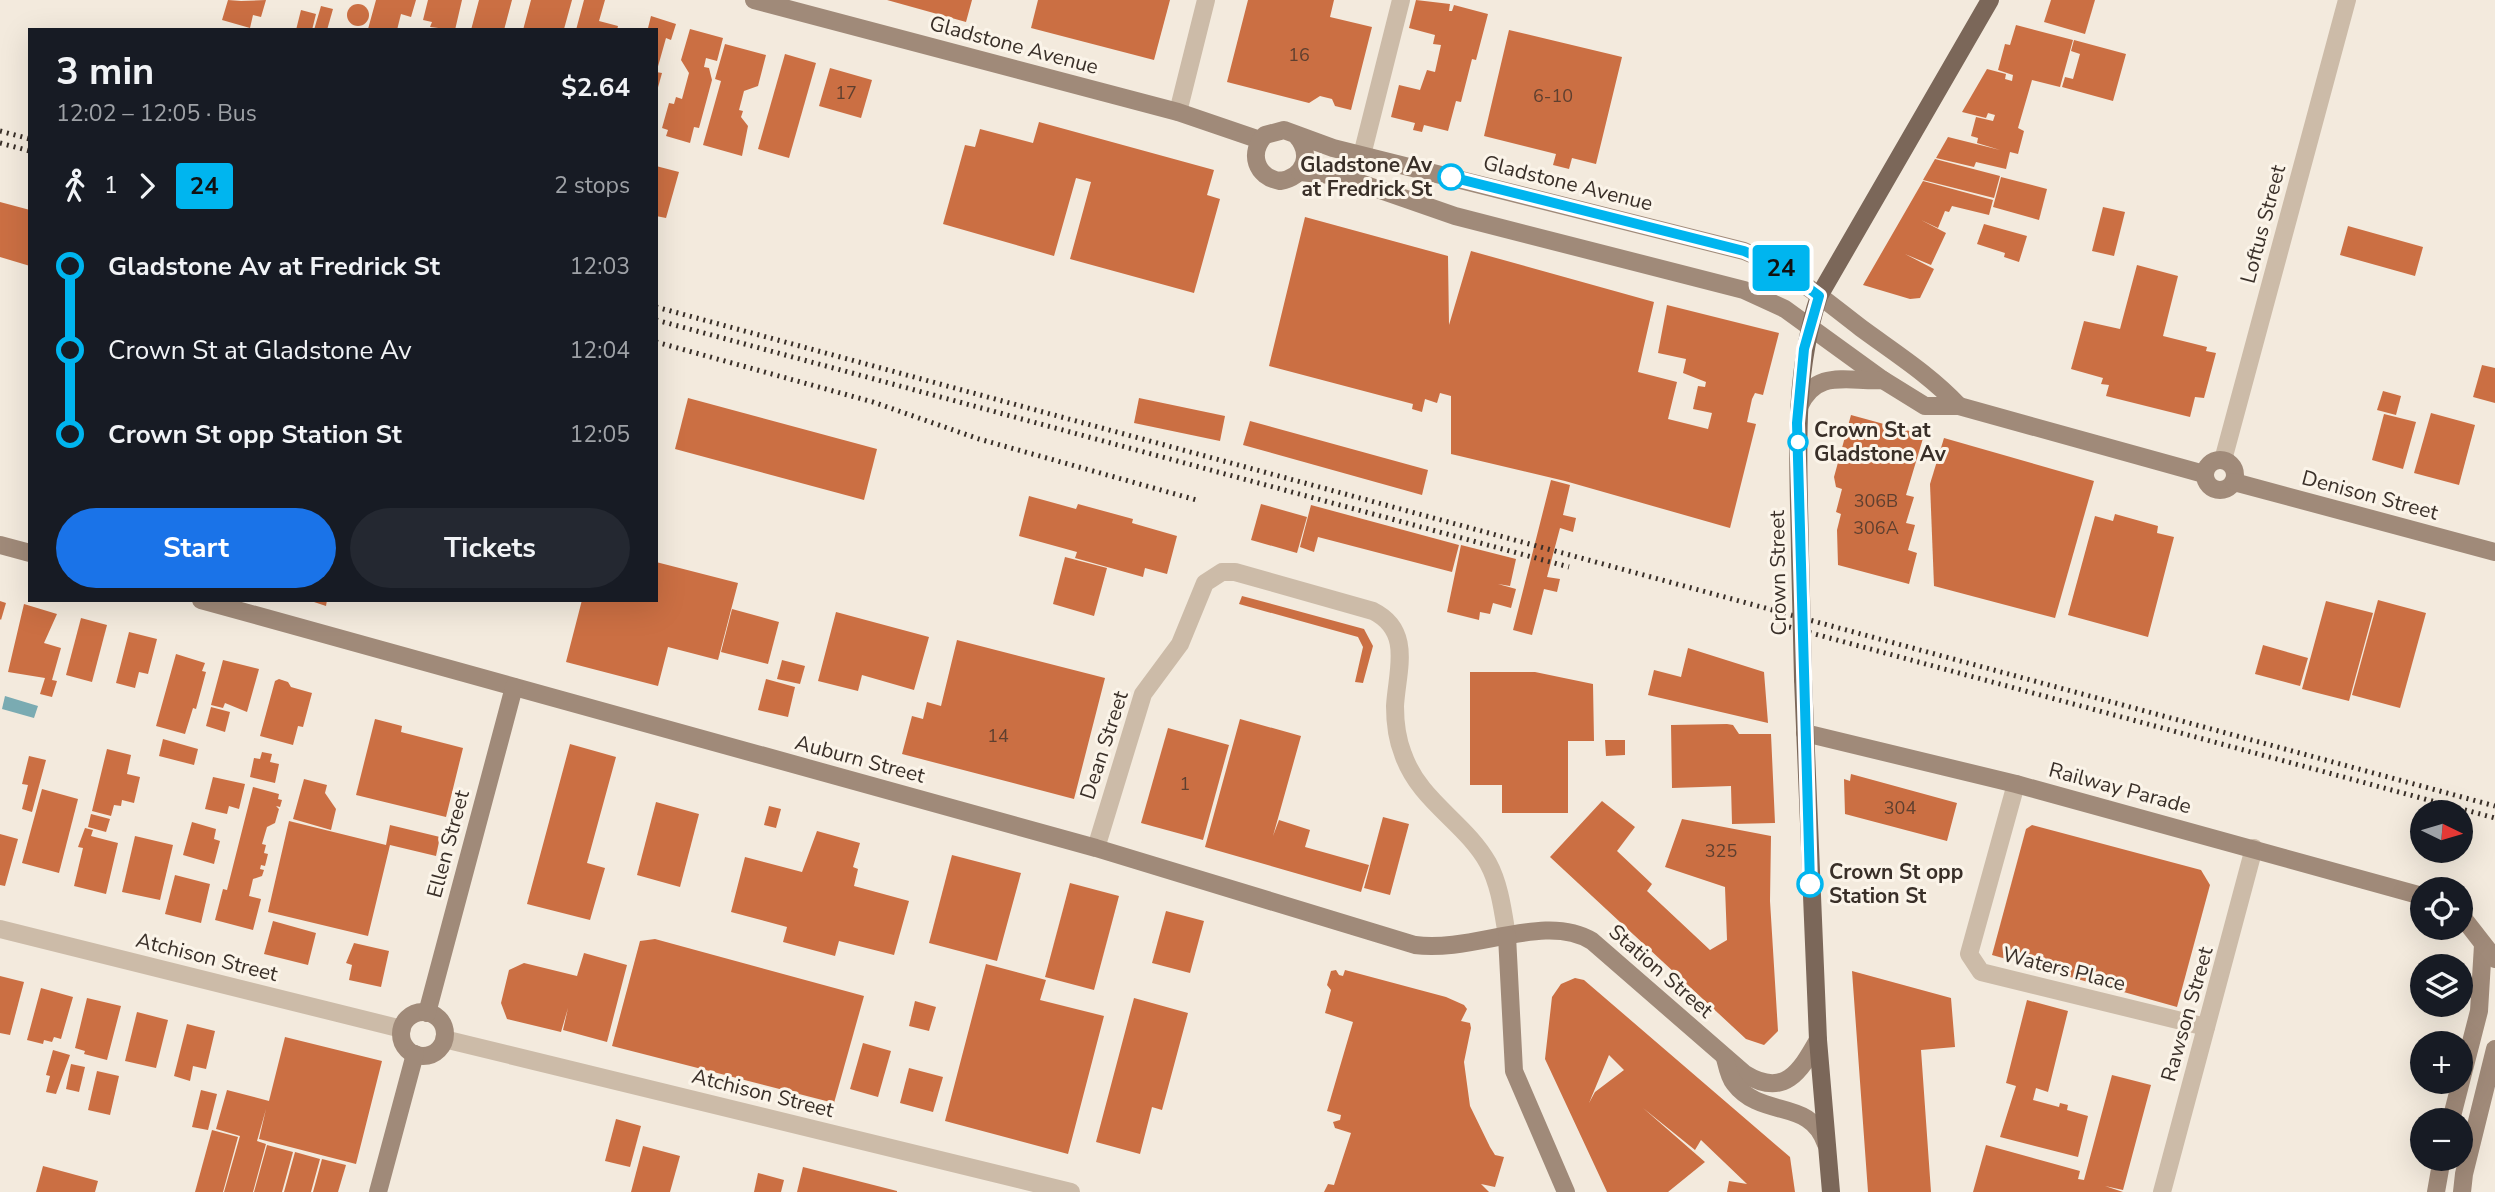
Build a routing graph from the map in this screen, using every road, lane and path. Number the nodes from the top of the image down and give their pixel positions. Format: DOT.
graph roads {
  1 [pos="1206,0"];
  2 [pos="1401,0"];
  3 [pos="1990,0"];
  4 [pos="2347,0"];
  5 [pos="766,2"];
  6 [pos="1178,111"];
  7 [pos="1296,135"];
  8 [pos="1260,140"];
  9 [pos="1362,155"];
  10 [pos="1300,172"];
  11 [pos="1345,177"];
  12 [pos="1819,296"];
  13 [pos="1808,327"];
  14 [pos="1883,380"];
  15 [pos="1959,406"];
  16 [pos="1798,410"];
  17 [pos="2223,460"];
  18 [pos="2204,474"];
  19 [pos="2234,481"];
  20 [pos="0,545"];
  21 [pos="28,552"];
  22 [pos="2495,552"];
  23 [pos="208,602"];
  24 [pos="514,687"];
  25 [pos="1805,733"];
  26 [pos="2016,784"];
  27 [pos="1096,848"];
  28 [pos="2254,848"];
  29 [pos="2410,893"];
  30 [pos="0,929"];
  31 [pos="2473,931"];
  32 [pos="1507,936"];
  33 [pos="2489,952"];
  34 [pos="427,1013"];
  35 [pos="2206,1027"];
  36 [pos="402,1029"];
  37 [pos="444,1039"];
  38 [pos="1818,1041"];
  39 [pos="415,1054"];
  40 [pos="1724,1054"];
  41 [pos="2494,1059"];
  42 [pos="2454,1108"];
  43 [pos="1826,1144"];
  44 [pos="2440,1171"];
  45 [pos="378,1192"];
  46 [pos="1071,1192"];
  47 [pos="1566,1192"];
  48 [pos="1831,1192"];
  49 [pos="2162,1192"];
  50 [pos="2436,1192"];
  51 [pos="2462,1192"];
  1 -- 6 [label="street"];
  2 -- 9 [label="street"];
  3 -- 12 [label="main road, Crown Street"];
  4 -- 17 [label="street, Loftus Street"];
  5 -- 6 [label="main road, Gladstone Avenue"];
  6 -- 8 [label="main road, Gladstone Avenue"];
  7 -- 8 [label="main road"];
  7 -- 9 [label="main road, Gladstone Avenue"];
  7 -- 10 [label="main road"];
  8 -- 10 [label="main road"];
  9 -- 11 [label="street"];
  9 -- 12 [label="main road, Gladstone Avenue"];
  10 -- 11 [label="main road"];
  11 -- 13 [label="main road"];
  12 -- 13 [label="main road, Crown Street"];
  12 -- 15 [label="main road"];
  13 -- 14 [label="main road"];
  13 -- 16 [label="main road, Crown Street"];
  14 -- 15 [label="main road"];
  14 -- 16 [label="main road"];
  15 -- 18 [label="main road"];
  16 -- 25 [label="main road, Crown Street, bridge"];
  17 -- 18 [label="main road"];
  17 -- 19 [label="main road"];
  18 -- 19 [label="main road"];
  19 -- 22 [label="main road, Denison Street"];
  20 -- 21 [label="main road"];
  23 -- 24 [label="main road, Auburn Street"];
  24 -- 27 [label="main road, Auburn Street"];
  24 -- 34 [label="main road, Ellen Street"];
  25 -- 26 [label="main road, Railway Parade"];
  25 -- 38 [label="main road, Crown Street"];
  26 -- 28 [label="main road, Railway Parade"];
  26 -- 35 [label="street, Waters Place"];
  27 -- 32 [label="main road, Auburn Street"];
  27 -- 32 [label="street, Dean Street"];
  28 -- 29 [label="main road, Railway Parade"];
  28 -- 35 [label="street, Rawson Street"];
  30 -- 36 [label="street, Atchison Street"];
  31 -- 33 [label="main road"];
  32 -- 40 [label="main road, Station Street"];
  32 -- 47 [label="main road"];
  33 -- 42 [label="main road"];
  34 -- 36 [label="main road"];
  34 -- 37 [label="main road"];
  35 -- 49 [label="street, Rawson Street"];
  36 -- 39 [label="main road"];
  37 -- 39 [label="main road"];
  37 -- 46 [label="street, Atchison Street"];
  38 -- 40 [label="main road, Station Street"];
  38 -- 43 [label="main road, Crown Street"];
  39 -- 45 [label="main road"];
  40 -- 43 [label="main road, Station Street"];
  41 -- 51 [label="main road"];
  43 -- 48 [label="main road, Crown Street"];
  44 -- 50 [label="main road"];
}
